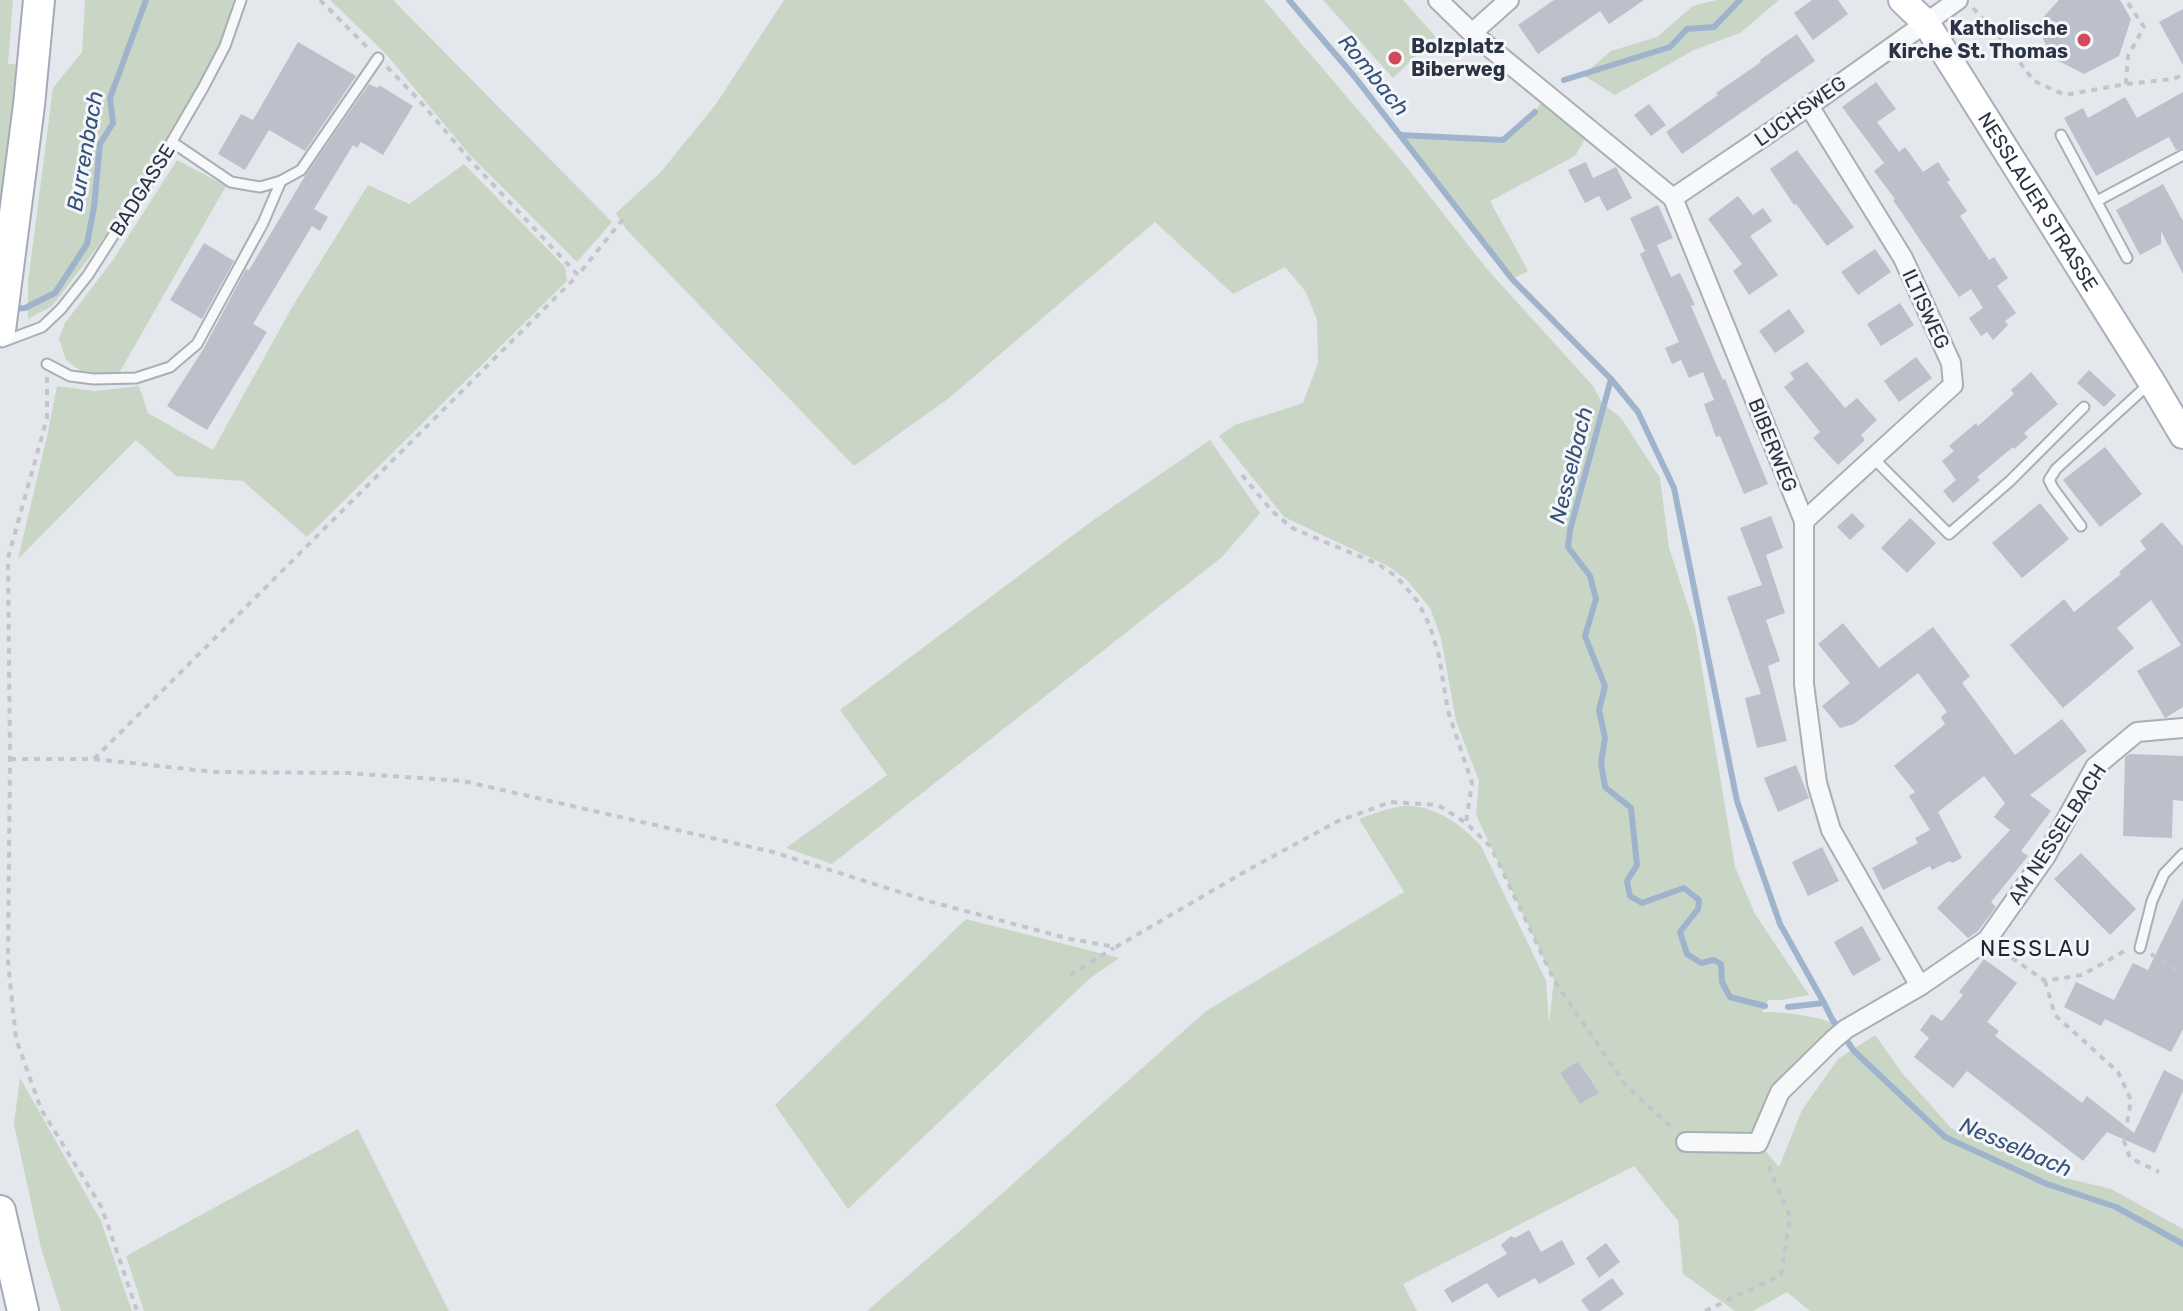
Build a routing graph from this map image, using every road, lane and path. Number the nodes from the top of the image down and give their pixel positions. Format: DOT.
graph roads {
  1 [pos="39,0"];
  2 [pos="241,0"];
  3 [pos="320,0"];
  4 [pos="1438,0"];
  5 [pos="1509,0"];
  6 [pos="1902,0"];
  7 [pos="1958,0"];
  8 [pos="1966,0"];
  9 [pos="2126,0"];
  10 [pos="1923,11"];
  11 [pos="1472,33"];
  12 [pos="378,58"];
  13 [pos="2183,75"];
  14 [pos="2126,84"];
  15 [pos="1809,106"];
  16 [pos="2061,135"];
  17 [pos="172,142"];
  18 [pos="2183,155"];
  19 [pos="281,181"];
  20 [pos="1673,198"];
  21 [pos="2097,201"];
  22 [pos="623,219"];
  23 [pos="2127,258"];
  24 [pos="578,275"];
  25 [pos="0,330"];
  26 [pos="0,343"];
  27 [pos="47,364"];
  28 [pos="2151,381"];
  29 [pos="2084,407"];
  30 [pos="2183,435"];
  31 [pos="1873,458"];
  32 [pos="1242,475"];
  33 [pos="1804,521"];
  34 [pos="2081,526"];
  35 [pos="2183,728"];
  36 [pos="10,759"];
  37 [pos="94,759"];
  38 [pos="1466,823"];
  39 [pos="2183,854"];
  40 [pos="1987,940"];
  41 [pos="1116,947"];
  42 [pos="2140,948"];
  43 [pos="2183,974"];
  44 [pos="1070,975"];
  45 [pos="2045,981"];
  46 [pos="1920,986"];
  47 [pos="1686,1142"];
  48 [pos="1758,1143"];
  49 [pos="2159,1172"];
  50 [pos="0,1211"];
  51 [pos="23,1311"];
  52 [pos="137,1311"];
  53 [pos="1705,1311"];
  1 -- 25 [label="main road"];
  2 -- 17 [label="lane, BADGASSE"];
  3 -- 12 [label="path"];
  4 -- 11 [label="street, BIBERWEG"];
  5 -- 11 [label="street"];
  6 -- 10 [label="main road, NESSLAUER STRASSE"];
  7 -- 10 [label="street, LUCHSWEG"];
  8 -- 14 [label="path"];
  9 -- 14 [label="path"];
  10 -- 15 [label="street, LUCHSWEG"];
  10 -- 28 [label="main road, NESSLAUER STRASSE"];
  11 -- 20 [label="street, BIBERWEG"];
  12 -- 19 [label="lane"];
  12 -- 24 [label="path"];
  13 -- 14 [label="path"];
  15 -- 20 [label="street, LUCHSWEG"];
  15 -- 31 [label="street, ILTISWEG"];
  16 -- 21 [label="lane"];
  17 -- 19 [label="lane"];
  17 -- 26 [label="lane, BADGASSE"];
  18 -- 21 [label="lane"];
  19 -- 27 [label="lane"];
  20 -- 33 [label="street, BIBERWEG"];
  21 -- 23 [label="lane"];
  22 -- 24 [label="path"];
  24 -- 37 [label="path"];
  27 -- 36 [label="path"];
  28 -- 30 [label="main road, NESSLAUER STRASSE"];
  28 -- 34 [label="lane"];
  29 -- 31 [label="lane"];
  31 -- 33 [label="street, ILTISWEG"];
  32 -- 38 [label="path"];
  33 -- 46 [label="street, BIBERWEG"];
  35 -- 40 [label="street, AM NESSELBACH"];
  36 -- 37 [label="path"];
  36 -- 52 [label="path"];
  37 -- 41 [label="path"];
  38 -- 41 [label="path"];
  38 -- 47 [label="path"];
  39 -- 42 [label="lane"];
  40 -- 45 [label="path"];
  40 -- 46 [label="street, AM NESSELBACH"];
  41 -- 44 [label="path"];
  42 -- 43 [label="path"];
  42 -- 45 [label="path"];
  45 -- 49 [label="path"];
  46 -- 48 [label="street, AM NESSELBACH"];
  47 -- 48 [label="street"];
  48 -- 53 [label="path"];
  50 -- 51 [label="main road"];
}
